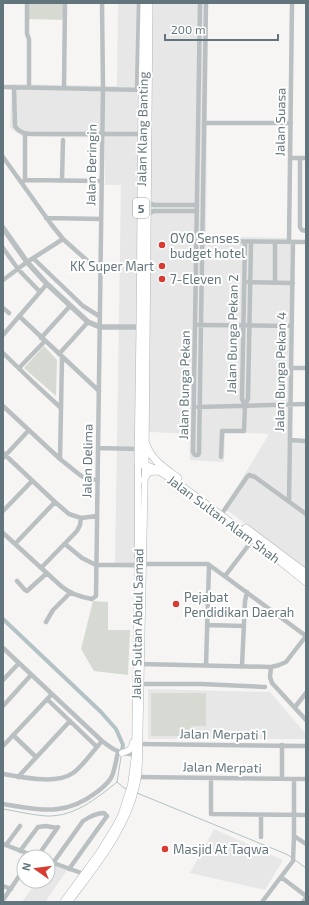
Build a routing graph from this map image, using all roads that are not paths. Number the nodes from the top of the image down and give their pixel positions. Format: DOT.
graph roads {
  1 [pos="27,3"];
  2 [pos="65,3"];
  3 [pos="102,3"];
  4 [pos="139,3"];
  5 [pos="144,3"];
  6 [pos="150,3"];
  7 [pos="200,3"];
  8 [pos="206,3"];
  9 [pos="292,3"];
  10 [pos="202,84"];
  11 [pos="3,87"];
  12 [pos="14,87"];
  13 [pos="29,88"];
  14 [pos="64,88"];
  15 [pos="103,89"];
  16 [pos="143,90"];
  17 [pos="204,122"];
  18 [pos="291,123"];
  19 [pos="25,134"];
  20 [pos="142,134"];
  21 [pos="102,135"];
  22 [pos="63,140"];
  23 [pos="3,157"];
  24 [pos="290,158"];
  25 [pos="300,158"];
  26 [pos="306,158"];
  27 [pos="62,180"];
  28 [pos="101,181"];
  29 [pos="23,182"];
  30 [pos="300,194"];
  31 [pos="306,194"];
  32 [pos="148,203"];
  33 [pos="197,205"];
  34 [pos="197,211"];
  35 [pos="148,216"];
  36 [pos="46,218"];
  37 [pos="101,218"];
  38 [pos="3,228"];
  39 [pos="306,231"];
  40 [pos="63,239"];
  41 [pos="199,241"];
  42 [pos="244,242"];
  43 [pos="251,242"];
  44 [pos="275,242"];
  45 [pos="291,242"];
  46 [pos="306,242"];
  47 [pos="3,248"];
  48 [pos="33,258"];
  49 [pos="28,262"];
  50 [pos="18,269"];
  51 [pos="100,272"];
  52 [pos="3,280"];
  53 [pos="244,282"];
  54 [pos="250,282"];
  55 [pos="275,282"];
  56 [pos="293,283"];
  57 [pos="47,284"];
  58 [pos="40,292"];
  59 [pos="70,306"];
  60 [pos="3,308"];
  61 [pos="9,313"];
  62 [pos="19,316"];
  63 [pos="99,316"];
  64 [pos="88,322"];
  65 [pos="198,325"];
  66 [pos="243,326"];
  67 [pos="249,326"];
  68 [pos="292,326"];
  69 [pos="100,327"];
  70 [pos="143,327"];
  71 [pos="3,334"];
  72 [pos="43,340"];
  73 [pos="3,353"];
  74 [pos="61,356"];
  75 [pos="19,368"];
  76 [pos="291,368"];
  77 [pos="306,368"];
  78 [pos="99,391"];
  79 [pos="291,404"];
  80 [pos="306,404"];
  81 [pos="245,405"];
  82 [pos="3,406"];
  83 [pos="197,407"];
  84 [pos="61,408"];
  85 [pos="29,430"];
  86 [pos="145,440"];
  87 [pos="290,440"];
  88 [pos="306,441"];
  89 [pos="98,448"];
  90 [pos="4,456"];
  91 [pos="222,457"];
  92 [pos="141,458"];
  93 [pos="60,459"];
  94 [pos="160,464"];
  95 [pos="161,472"];
  96 [pos="98,480"];
  97 [pos="144,480"];
  98 [pos="32,481"];
  99 [pos="289,501"];
  100 [pos="54,502"];
  101 [pos="3,511"];
  102 [pos="223,512"];
  103 [pos="306,514"];
  104 [pos="97,516"];
  105 [pos="81,518"];
  106 [pos="3,533"];
  107 [pos="254,537"];
  108 [pos="15,544"];
  109 [pos="66,544"];
  110 [pos="209,564"];
  111 [pos="96,565"];
  112 [pos="141,565"];
  113 [pos="41,568"];
  114 [pos="47,573"];
  115 [pos="306,573"];
  116 [pos="225,576"];
  117 [pos="17,581"];
  118 [pos="306,582"];
  119 [pos="247,592"];
  120 [pos="70,593"];
  121 [pos="46,622"];
  122 [pos="207,625"];
  123 [pos="244,626"];
  124 [pos="306,636"];
  125 [pos="3,648"];
  126 [pos="19,663"];
  127 [pos="142,664"];
  128 [pos="206,665"];
  129 [pos="242,666"];
  130 [pos="271,667"];
  131 [pos="31,675"];
  132 [pos="3,680"];
  133 [pos="141,684"];
  134 [pos="265,686"];
  135 [pos="306,693"];
  136 [pos="52,694"];
  137 [pos="47,699"];
  138 [pos="3,706"];
  139 [pos="295,708"];
  140 [pos="306,720"];
  141 [pos="70,722"];
  142 [pos="135,731"];
  143 [pos="13,735"];
  144 [pos="102,742"];
  145 [pos="140,744"];
  146 [pos="282,745"];
  147 [pos="3,746"];
  148 [pos="306,746"];
  149 [pos="97,747"];
  150 [pos="120,753"];
  151 [pos="137,755"];
  152 [pos="36,757"];
  153 [pos="3,774"];
  154 [pos="18,777"];
  155 [pos="135,777"];
  156 [pos="211,778"];
  157 [pos="282,779"];
  158 [pos="294,779"];
  159 [pos="306,779"];
  160 [pos="131,795"];
  161 [pos="3,804"];
  162 [pos="261,815"];
  163 [pos="294,815"];
  164 [pos="306,815"];
  165 [pos="20,826"];
  166 [pos="294,836"];
  167 [pos="260,837"];
  168 [pos="5,844"];
  169 [pos="306,844"];
  170 [pos="16,849"];
  171 [pos="22,849"];
  172 [pos="41,849"];
  173 [pos="56,855"];
  174 [pos="56,865"];
  175 [pos="69,870"];
  176 [pos="84,874"];
  177 [pos="281,877"];
  178 [pos="16,881"];
  179 [pos="3,886"];
  180 [pos="11,889"];
  181 [pos="306,897"];
  182 [pos="3,900"];
  183 [pos="63,902"];
  184 [pos="69,902"];
  185 [pos="262,902"];
  186 [pos="303,902"];
  1 -- 13 [label="street"];
  2 -- 14 [label="street"];
  3 -- 15 [label="street, Jalan Beringin"];
  4 -- 16 [label="street"];
  5 -- 16 [label="highway, Jalan Klang Banting / 5"];
  6 -- 16 [label="highway, Jalan Klang Banting / 5"];
  7 -- 10 [label="street, Jalan Bunga Pekan"];
  8 -- 10 [label="street, Jalan Bunga Pekan"];
  9 -- 18 [label="street, Jalan Suasa"];
  10 -- 17 [label="street, Jalan Bunga Pekan"];
  10 -- 33 [label="street, Jalan Bunga Pekan"];
  11 -- 12 [label="street"];
  12 -- 13 [label="street"];
  12 -- 19 [label="street"];
  13 -- 14 [label="street"];
  14 -- 15 [label="street"];
  15 -- 16 [label="street"];
  15 -- 21 [label="street, Jalan Beringin"];
  16 -- 20 [label="highway, Jalan Klang Banting / 5"];
  16 -- 32 [label="highway, Jalan Klang Banting / 5"];
  17 -- 18 [label="street"];
  17 -- 41 [label="street, Jalan Bunga Pekan"];
  18 -- 24 [label="street, Jalan Suasa"];
  19 -- 21 [label="street"];
  19 -- 29 [label="street"];
  20 -- 21 [label="street"];
  20 -- 70 [label="highway, Jalan Klang Banting / 5"];
  21 -- 28 [label="street, Jalan Beringin"];
  22 -- 27 [label="street"];
  23 -- 29 [label="street"];
  24 -- 25 [label="street"];
  24 -- 45 [label="street, Jalan Suasa"];
  25 -- 26 [label="street"];
  25 -- 30 [label="street"];
  27 -- 28 [label="street"];
  27 -- 29 [label="street"];
  28 -- 37 [label="street, Jalan Beringin"];
  29 -- 36 [label="street"];
  30 -- 31 [label="street"];
  30 -- 39 [label="street"];
  32 -- 33 [label="street"];
  32 -- 35 [label="highway, Jalan Klang Banting / 5"];
  33 -- 34 [label="street, Jalan Bunga Pekan"];
  34 -- 35 [label="street"];
  34 -- 41 [label="street, Jalan Bunga Pekan"];
  35 -- 70 [label="highway, Jalan Klang Banting / 5"];
  36 -- 37 [label="street"];
  36 -- 40 [label="street"];
  37 -- 51 [label="street, Jalan Beringin"];
  38 -- 49 [label="street"];
  40 -- 48 [label="street"];
  40 -- 51 [label="street"];
  41 -- 42 [label="street"];
  41 -- 65 [label="street, Jalan Bunga Pekan"];
  42 -- 43 [label="street"];
  42 -- 53 [label="street, Jalan Bunga Pekan 2"];
  43 -- 44 [label="street"];
  43 -- 54 [label="street, Jalan Bunga Pekan 2"];
  44 -- 45 [label="street"];
  44 -- 55 [label="street"];
  45 -- 46 [label="street"];
  45 -- 56 [label="street, Jalan Bunga Pekan 4"];
  47 -- 50 [label="street"];
  48 -- 49 [label="street"];
  48 -- 63 [label="street"];
  49 -- 50 [label="street"];
  49 -- 57 [label="street"];
  50 -- 52 [label="street"];
  50 -- 58 [label="street"];
  51 -- 63 [label="street, Jalan Beringin"];
  53 -- 54 [label="street"];
  53 -- 66 [label="street, Jalan Bunga Pekan 2"];
  54 -- 55 [label="street"];
  54 -- 67 [label="street, Jalan Bunga Pekan 2"];
  55 -- 56 [label="street"];
  56 -- 68 [label="street, Jalan Bunga Pekan 4"];
  57 -- 58 [label="street"];
  57 -- 59 [label="street"];
  58 -- 62 [label="street"];
  59 -- 64 [label="street"];
  59 -- 72 [label="street"];
  60 -- 61 [label="street"];
  62 -- 71 [label="street"];
  62 -- 72 [label="street"];
  63 -- 69 [label="street, Jalan Beringin"];
  64 -- 69 [label="street"];
  64 -- 74 [label="street"];
  65 -- 66 [label="street"];
  65 -- 83 [label="street, Jalan Bunga Pekan"];
  66 -- 67 [label="street"];
  66 -- 81 [label="street, Jalan Bunga Pekan 2"];
  67 -- 68 [label="street"];
  67 -- 81 [label="street, Jalan Bunga Pekan 2"];
  68 -- 76 [label="street, Jalan Bunga Pekan 4"];
  69 -- 70 [label="street"];
  69 -- 78 [label="street, Jalan Delima"];
  70 -- 86 [label="highway, Jalan Sultan Abdul Samad / 5"];
  70 -- 92 [label="highway, Jalan Sultan Abdul Samad / 5"];
  72 -- 74 [label="street"];
  72 -- 75 [label="street"];
  73 -- 75 [label="street"];
  74 -- 78 [label="street"];
  74 -- 84 [label="street"];
  75 -- 84 [label="street"];
  76 -- 77 [label="street"];
  76 -- 79 [label="street, Jalan Bunga Pekan 4"];
  78 -- 89 [label="street, Jalan Delima"];
  79 -- 80 [label="street"];
  79 -- 81 [label="street"];
  79 -- 87 [label="street, Jalan Bunga Pekan 4"];
  81 -- 83 [label="street"];
  81 -- 91 [label="street"];
  82 -- 85 [label="street"];
  83 -- 83 [label="street, Jalan Bunga Pekan"];
  84 -- 93 [label="street"];
  85 -- 90 [label="street"];
  85 -- 93 [label="street"];
  86 -- 92 [label="highway, Jalan Sultan Abdul Samad / 5"];
  86 -- 94 [label="highway"];
  87 -- 88 [label="street"];
  87 -- 99 [label="street, Jalan Bunga Pekan 4"];
  89 -- 92 [label="street"];
  89 -- 96 [label="street, Jalan Delima"];
  90 -- 98 [label="street"];
  92 -- 94 [label="highway"];
  92 -- 95 [label="highway, Jalan Sultan Alam Shah"];
  92 -- 97 [label="main road, Jalan Sultan Abdul Samad"];
  92 -- 112 [label="main road, Jalan Sultan Abdul Samad"];
  93 -- 96 [label="street"];
  94 -- 102 [label="highway, Jalan Sultan Alam Shah"];
  95 -- 97 [label="highway"];
  95 -- 107 [label="highway, Jalan Sultan Alam Shah"];
  96 -- 104 [label="street, Jalan Delima"];
  97 -- 112 [label="main road, Jalan Sultan Abdul Samad"];
  98 -- 100 [label="street"];
  98 -- 101 [label="street"];
  99 -- 102 [label="street"];
  99 -- 103 [label="street"];
  100 -- 105 [label="street"];
  100 -- 108 [label="street"];
  102 -- 107 [label="highway, Jalan Sultan Alam Shah"];
  104 -- 105 [label="street"];
  104 -- 111 [label="street, Jalan Delima"];
  105 -- 109 [label="street"];
  106 -- 108 [label="street"];
  107 -- 115 [label="highway, Jalan Sultan Alam Shah"];
  107 -- 116 [label="street"];
  107 -- 118 [label="highway, Jalan Sultan Alam Shah"];
  108 -- 113 [label="street"];
  109 -- 111 [label="street"];
  109 -- 113 [label="street"];
  110 -- 112 [label="street"];
  110 -- 116 [label="street"];
  110 -- 122 [label="street"];
  111 -- 112 [label="street"];
  111 -- 120 [label="street, Jalan Delima"];
  112 -- 127 [label="main road, Jalan Sultan Abdul Samad"];
  112 -- 142 [label="main road, Jalan Sultan Abdul Samad"];
  113 -- 114 [label="street"];
  114 -- 117 [label="street"];
  114 -- 120 [label="street"];
  116 -- 119 [label="street"];
  119 -- 123 [label="street"];
  119 -- 124 [label="street"];
  120 -- 121 [label="street"];
  122 -- 123 [label="street"];
  122 -- 128 [label="street"];
  123 -- 129 [label="street"];
  124 -- 130 [label="street"];
  125 -- 126 [label="street"];
  126 -- 131 [label="street"];
  126 -- 132 [label="street"];
  127 -- 128 [label="street"];
  127 -- 133 [label="main road, Jalan Sultan Abdul Samad"];
  128 -- 129 [label="street"];
  129 -- 130 [label="street"];
  130 -- 139 [label="street"];
  131 -- 136 [label="street"];
  131 -- 138 [label="street"];
  133 -- 134 [label="street"];
  133 -- 145 [label="main road, Jalan Sultan Abdul Samad"];
  135 -- 139 [label="street"];
  136 -- 137 [label="street"];
  136 -- 144 [label="street"];
  137 -- 141 [label="street"];
  137 -- 143 [label="street"];
  139 -- 140 [label="street"];
  141 -- 149 [label="street"];
  141 -- 152 [label="street"];
  142 -- 150 [label="main road"];
  142 -- 151 [label="main road, Jalan Sultan Abdul Samad"];
  143 -- 147 [label="street"];
  143 -- 152 [label="street"];
  144 -- 149 [label="street"];
  144 -- 150 [label="street"];
  145 -- 146 [label="street, Jalan Merpati 1"];
  145 -- 151 [label="main road, Jalan Sultan Abdul Samad"];
  146 -- 148 [label="street, Jalan Merpati 1"];
  146 -- 157 [label="street"];
  149 -- 154 [label="street"];
  150 -- 151 [label="street"];
  150 -- 155 [label="main road"];
  150 -- 161 [label="street"];
  151 -- 155 [label="main road, Jalan Sultan Abdul Samad"];
  152 -- 154 [label="street"];
  153 -- 154 [label="street"];
  155 -- 156 [label="street, Jalan Merpati"];
  155 -- 160 [label="main road, Jalan Sultan Abdul Samad"];
  156 -- 157 [label="street, Jalan Merpati"];
  156 -- 162 [label="street"];
  157 -- 158 [label="street, Jalan Merpati"];
  158 -- 159 [label="street, Jalan Merpati"];
  158 -- 163 [label="street"];
  160 -- 176 [label="main road, Jalan Sultan Abdul Samad"];
  160 -- 184 [label="main road, Jalan Sultan Abdul Samad"];
  162 -- 163 [label="street"];
  162 -- 167 [label="street"];
  163 -- 164 [label="street"];
  163 -- 166 [label="street"];
  165 -- 168 [label="street"];
  166 -- 169 [label="street"];
  166 -- 177 [label="street"];
  168 -- 170 [label="street"];
  171 -- 172 [label="street"];
  173 -- 175 [label="street"];
  174 -- 175 [label="street"];
  175 -- 176 [label="street"];
  176 -- 183 [label="main road, Jalan Sultan Abdul Samad"];
  177 -- 181 [label="street"];
  177 -- 185 [label="street"];
  178 -- 180 [label="street"];
  179 -- 180 [label="street"];
  180 -- 182 [label="street"];
  181 -- 186 [label="street"];
}
